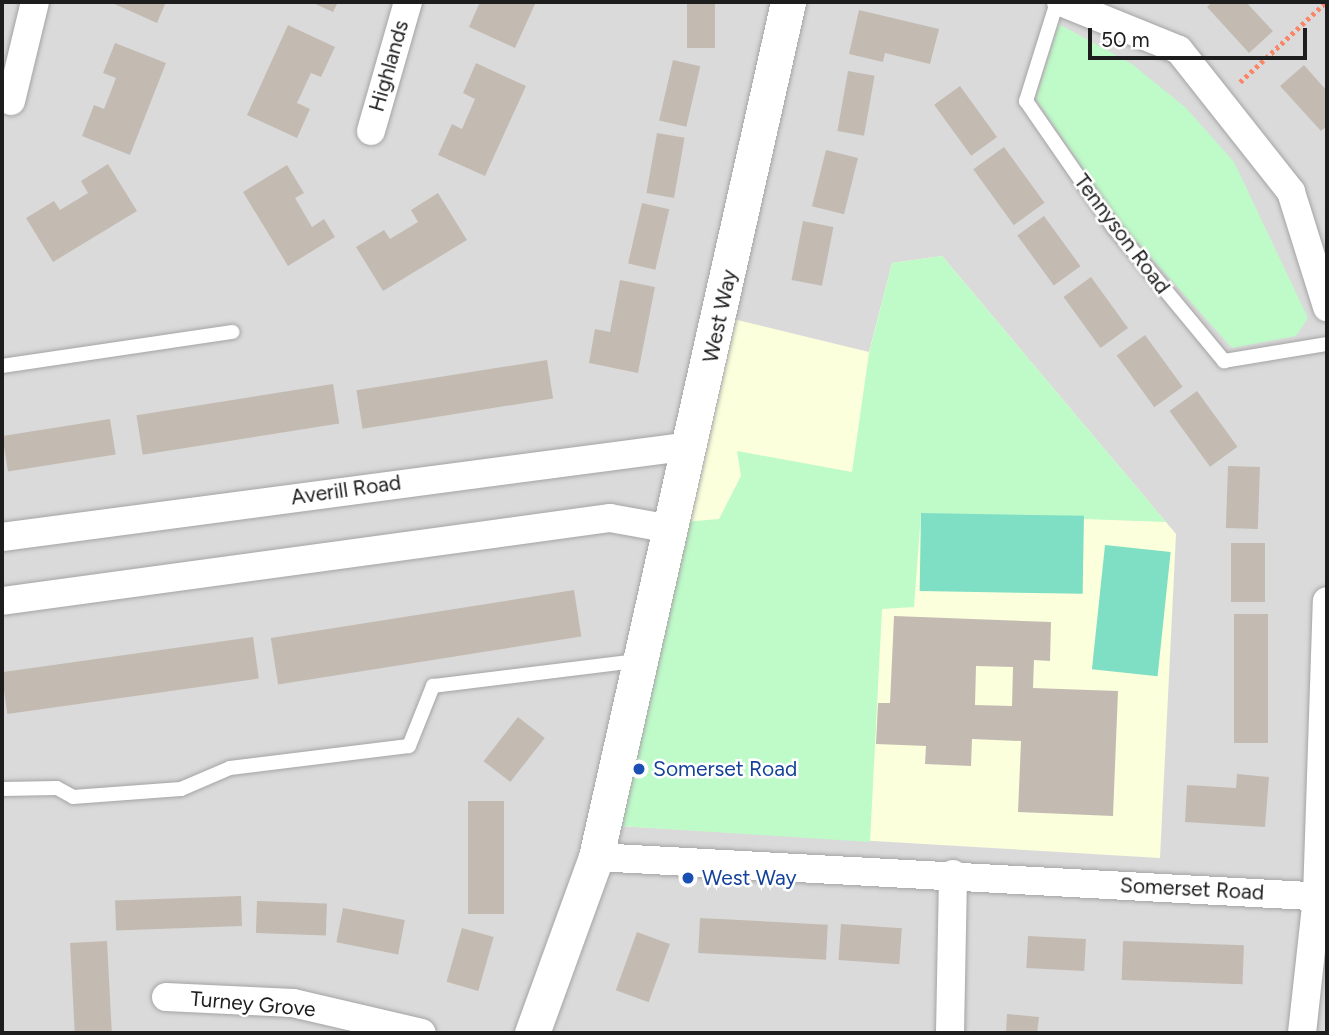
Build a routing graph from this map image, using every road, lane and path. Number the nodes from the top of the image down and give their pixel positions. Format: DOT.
graph roads {
  1 [pos="36,2"];
  2 [pos="408,2"];
  3 [pos="788,2"];
  4 [pos="1059,2"];
  5 [pos="1326,2"];
  6 [pos="1221,100"];
  7 [pos="11,102"];
  8 [pos="371,131"];
  9 [pos="1327,307"];
  10 [pos="233,332"];
  11 [pos="1327,344"];
  12 [pos="2,366"];
  13 [pos="690,446"];
  14 [pos="671,529"];
  15 [pos="2,537"];
  16 [pos="2,601"];
  17 [pos="1327,601"];
  18 [pos="638,661"];
  19 [pos="2,789"];
  20 [pos="596,857"];
  21 [pos="953,874"];
  22 [pos="1322,897"];
  23 [pos="166,998"];
  24 [pos="422,1033"];
  25 [pos="532,1033"];
  26 [pos="950,1033"];
  27 [pos="1302,1033"];
  1 -- 7 [label="street"];
  2 -- 8 [label="street, Highlands"];
  3 -- 13 [label="street, West Way"];
  4 -- 6 [label="street, Tennyson Road"];
  4 -- 11 [label="lane, Tennyson Road"];
  5 -- 6 [label="path"];
  6 -- 9 [label="street, Tennyson Road"];
  10 -- 12 [label="lane"];
  13 -- 14 [label="street, West Way"];
  13 -- 15 [label="street, Averill Road"];
  14 -- 16 [label="street"];
  14 -- 18 [label="street, West Way"];
  17 -- 22 [label="street"];
  18 -- 19 [label="lane"];
  18 -- 20 [label="street, West Way"];
  20 -- 21 [label="street, Somerset Road"];
  20 -- 25 [label="street, West Way"];
  21 -- 22 [label="street, Somerset Road"];
  21 -- 26 [label="street"];
  22 -- 27 [label="street"];
  23 -- 24 [label="street, Turney Grove"];
}
